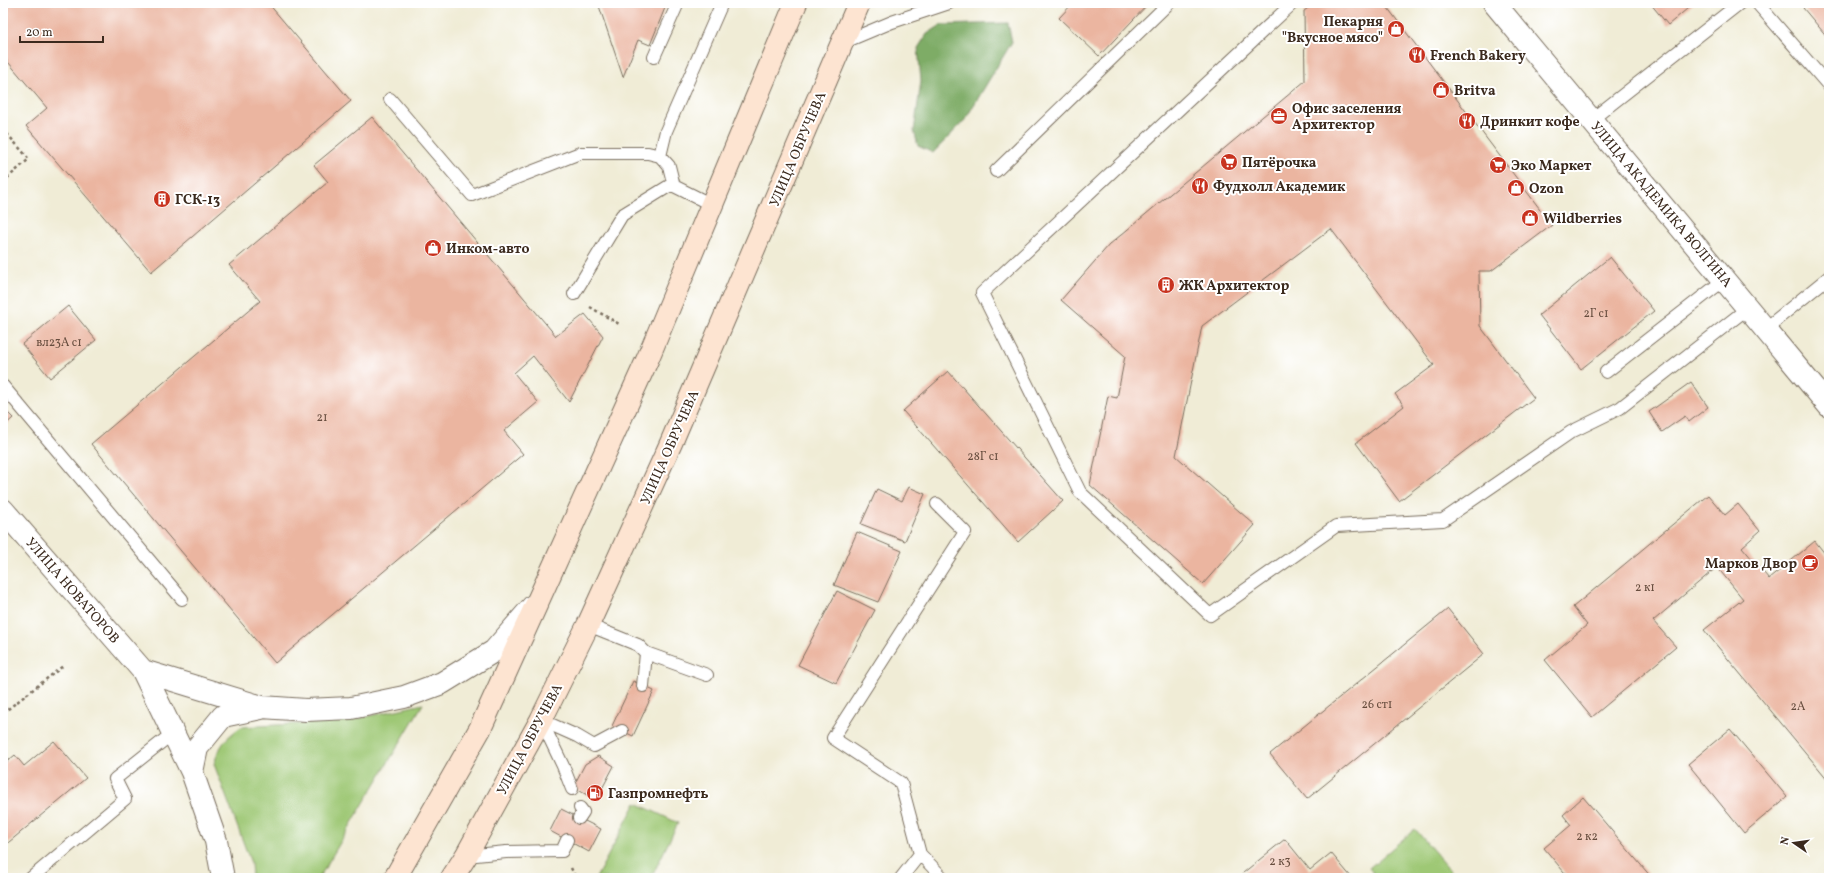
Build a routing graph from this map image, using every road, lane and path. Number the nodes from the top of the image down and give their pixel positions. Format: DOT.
graph roads {
  1 [pos="678,3"];
  2 [pos="722,3"];
  3 [pos="796,3"];
  4 [pos="859,3"];
  5 [pos="948,3"];
  6 [pos="1169,3"];
  7 [pos="1293,3"];
  8 [pos="1494,3"];
  9 [pos="1740,3"];
  10 [pos="1757,3"];
  11 [pos="842,43"];
  12 [pos="654,57"];
  13 [pos="1829,86"];
  14 [pos="390,99"];
  15 [pos="1591,120"];
  16 [pos="3,129"];
  17 [pos="660,156"];
  18 [pos="996,171"];
  19 [pos="3,182"];
  20 [pos="674,186"];
  21 [pos="712,205"];
  22 [pos="1829,277"];
  23 [pos="1724,280"];
  24 [pos="574,294"];
  25 [pos="1748,308"];
  26 [pos="592,310"];
  27 [pos="619,324"];
  28 [pos="1766,329"];
  29 [pos="1606,372"];
  30 [pos="3,386"];
  31 [pos="1829,406"];
  32 [pos="937,504"];
  33 [pos="3,510"];
  34 [pos="540,598"];
  35 [pos="182,599"];
  36 [pos="588,624"];
  37 [pos="646,653"];
  38 [pos="63,666"];
  39 [pos="143,671"];
  40 [pos="707,675"];
  41 [pos="644,686"];
  42 [pos="262,707"];
  43 [pos="3,713"];
  44 [pos="541,720"];
  45 [pos="622,731"];
  46 [pos="173,733"];
  47 [pos="192,772"];
  48 [pos="572,789"];
  49 [pos="568,840"];
  50 [pos="920,854"];
  51 [pos="466,856"];
  52 [pos="31,878"];
  53 [pos="223,878"];
  54 [pos="395,878"];
  55 [pos="452,878"];
  56 [pos="901,878"];
  57 [pos="943,878"];
  1 -- 12 [label="lane"];
  2 -- 17 [label="lane"];
  3 -- 21 [label="main road"];
  4 -- 11 [label="main road, УЛИЦА ОБРУЧЕВА"];
  5 -- 11 [label="lane"];
  6 -- 18 [label="lane"];
  7 -- 25 [label="lane"];
  8 -- 15 [label="street, УЛИЦА АКАДЕМИКА ВОЛГИНА"];
  9 -- 15 [label="lane"];
  10 -- 13 [label="lane"];
  11 -- 36 [label="main road, УЛИЦА ОБРУЧЕВА"];
  14 -- 17 [label="lane"];
  15 -- 23 [label="street, УЛИЦА АКАДЕМИКА ВОЛГИНА"];
  16 -- 19 [label="path"];
  17 -- 20 [label="lane"];
  20 -- 21 [label="lane"];
  20 -- 24 [label="lane"];
  21 -- 34 [label="main road"];
  22 -- 28 [label="lane"];
  23 -- 25 [label="street, УЛИЦА АКАДЕМИКА ВОЛГИНА"];
  23 -- 29 [label="lane"];
  25 -- 28 [label="street, УЛИЦА АКАДЕМИКА ВОЛГИНА"];
  26 -- 27 [label="path"];
  28 -- 31 [label="street, УЛИЦА АКАДЕМИКА ВОЛГИНА"];
  30 -- 35 [label="lane"];
  32 -- 50 [label="lane"];
  33 -- 39 [label="street, УЛИЦА НОВАТОРОВ"];
  34 -- 42 [label="street"];
  34 -- 54 [label="main road"];
  36 -- 37 [label="lane"];
  36 -- 44 [label="main road, УЛИЦА ОБРУЧЕВА"];
  37 -- 40 [label="lane"];
  37 -- 41 [label="lane"];
  38 -- 43 [label="path"];
  39 -- 42 [label="street"];
  39 -- 46 [label="street, УЛИЦА НОВАТОРОВ"];
  42 -- 47 [label="street"];
  44 -- 45 [label="lane"];
  44 -- 48 [label="lane"];
  44 -- 51 [label="main road, УЛИЦА ОБРУЧЕВА"];
  46 -- 47 [label="street, УЛИЦА НОВАТОРОВ"];
  46 -- 52 [label="lane"];
  47 -- 53 [label="street, УЛИЦА НОВАТОРОВ"];
  49 -- 51 [label="lane"];
  50 -- 56 [label="lane"];
  50 -- 57 [label="lane"];
  51 -- 55 [label="main road, УЛИЦА ОБРУЧЕВА"];
}
